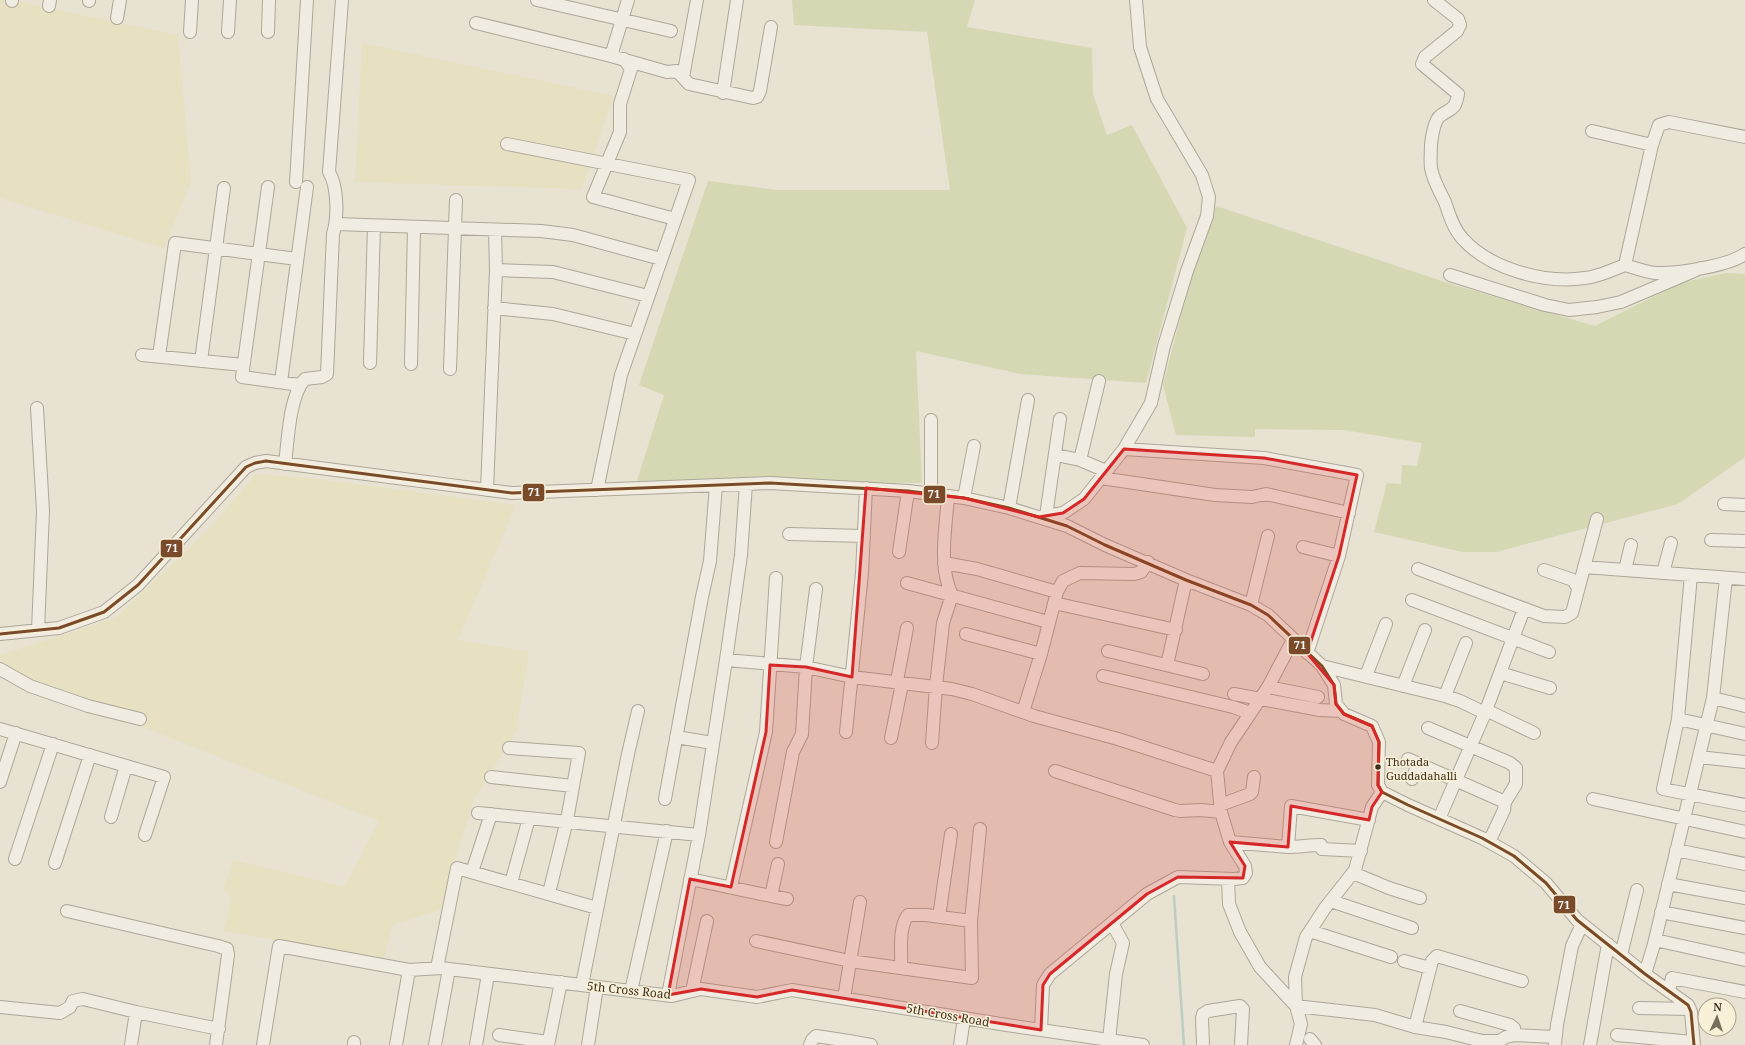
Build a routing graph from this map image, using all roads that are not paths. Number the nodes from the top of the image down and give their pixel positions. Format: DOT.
graph roads {
  1 [pos="120,0"];
  2 [pos="192,0"];
  3 [pos="230,0"];
  4 [pos="269,0"];
  5 [pos="307,0"];
  6 [pos="342,0"];
  7 [pos="628,0"];
  8 [pos="697,0"];
  9 [pos="737,0"];
  10 [pos="1136,0"];
  11 [pos="1434,0"];
  12 [pos="543,1"];
  13 [pos="584,5"];
  14 [pos="117,18"];
  15 [pos="622,20"];
  16 [pos="476,22"];
  17 [pos="771,27"];
  18 [pos="671,31"];
  19 [pos="190,32"];
  20 [pos="228,32"];
  21 [pos="268,32"];
  22 [pos="611,56"];
  23 [pos="624,60"];
  24 [pos="683,77"];
  25 [pos="724,93"];
  26 [pos="1592,131"];
  27 [pos="1745,137"];
  28 [pos="507,144"];
  29 [pos="1652,145"];
  30 [pos="607,164"];
  31 [pos="268,187"];
  32 [pos="224,188"];
  33 [pos="456,200"];
  34 [pos="675,219"];
  35 [pos="336,224"];
  36 [pos="374,226"];
  37 [pos="414,228"];
  38 [pos="454,228"];
  39 [pos="495,230"];
  40 [pos="216,249"];
  41 [pos="259,254"];
  42 [pos="1745,254"];
  43 [pos="297,259"];
  44 [pos="661,259"];
  45 [pos="1724,264"];
  46 [pos="1745,264"];
  47 [pos="1625,266"];
  48 [pos="1701,268"];
  49 [pos="496,270"];
  50 [pos="1450,275"];
  51 [pos="648,296"];
  52 [pos="494,308"];
  53 [pos="635,334"];
  54 [pos="142,355"];
  55 [pos="159,356"];
  56 [pos="201,361"];
  57 [pos="370,363"];
  58 [pos="411,364"];
  59 [pos="243,365"];
  60 [pos="450,369"];
  61 [pos="1099,381"];
  62 [pos="281,382"];
  63 [pos="300,385"];
  64 [pos="1028,400"];
  65 [pos="37,408"];
  66 [pos="1060,419"];
  67 [pos="931,420"];
  68 [pos="974,446"];
  69 [pos="1124,449"];
  70 [pos="1056,455"];
  71 [pos="1080,460"];
  72 [pos="285,464"];
  73 [pos="1104,475"];
  74 [pos="746,484"];
  75 [pos="716,485"];
  76 [pos="866,488"];
  77 [pos="487,490"];
  78 [pos="597,490"];
  79 [pos="908,491"];
  80 [pos="931,494"];
  81 [pos="948,496"];
  82 [pos="964,498"];
  83 [pos="1724,504"];
  84 [pos="1745,505"];
  85 [pos="1009,508"];
  86 [pos="1349,513"];
  87 [pos="1043,516"];
  88 [pos="1597,519"];
  89 [pos="788,534"];
  90 [pos="864,536"];
  91 [pos="1268,536"];
  92 [pos="1711,540"];
  93 [pos="1745,541"];
  94 [pos="1671,543"];
  95 [pos="1631,545"];
  96 [pos="1303,547"];
  97 [pos="900,552"];
  98 [pos="1340,556"];
  99 [pos="944,562"];
  100 [pos="1148,562"];
  101 [pos="1584,567"];
  102 [pos="1418,569"];
  103 [pos="1544,570"];
  104 [pos="1625,570"];
  105 [pos="1663,573"];
  106 [pos="1691,575"];
  107 [pos="776,578"];
  108 [pos="1726,578"];
  109 [pos="1745,579"];
  110 [pos="1186,580"];
  111 [pos="907,583"];
  112 [pos="1578,588"];
  113 [pos="816,589"];
  114 [pos="952,595"];
  115 [pos="1055,598"];
  116 [pos="1412,600"];
  117 [pos="1251,605"];
  118 [pos="1524,609"];
  119 [pos="1048,622"];
  120 [pos="1386,624"];
  121 [pos="908,628"];
  122 [pos="38,630"];
  123 [pos="1176,630"];
  124 [pos="1425,630"];
  125 [pos="0,634"];
  126 [pos="966,634"];
  127 [pos="1513,638"];
  128 [pos="1293,640"];
  129 [pos="1466,643"];
  130 [pos="1108,651"];
  131 [pos="1549,652"];
  132 [pos="1307,653"];
  133 [pos="1041,654"];
  134 [pos="726,660"];
  135 [pos="770,665"];
  136 [pos="1167,665"];
  137 [pos="1322,666"];
  138 [pos="806,667"];
  139 [pos="0,669"];
  140 [pos="1500,673"];
  141 [pos="1203,674"];
  142 [pos="1103,676"];
  143 [pos="1366,676"];
  144 [pos="852,677"];
  145 [pos="899,683"];
  146 [pos="936,686"];
  147 [pos="1403,686"];
  148 [pos="1268,687"];
  149 [pos="1550,688"];
  150 [pos="1234,694"];
  151 [pos="1445,696"];
  152 [pos="1318,697"];
  153 [pos="1713,698"];
  154 [pos="1258,700"];
  155 [pos="1745,706"];
  156 [pos="1341,710"];
  157 [pos="638,711"];
  158 [pos="1023,712"];
  159 [pos="1486,712"];
  160 [pos="1250,713"];
  161 [pos="1678,719"];
  162 [pos="140,720"];
  163 [pos="1706,725"];
  164 [pos="1428,728"];
  165 [pos="0,729"];
  166 [pos="846,732"];
  167 [pos="16,733"];
  168 [pos="1534,734"];
  169 [pos="1745,734"];
  170 [pos="676,737"];
  171 [pos="891,738"];
  172 [pos="713,743"];
  173 [pos="932,743"];
  174 [pos="53,744"];
  175 [pos="1471,746"];
  176 [pos="510,748"];
  177 [pos="90,755"];
  178 [pos="1699,757"];
  179 [pos="1745,762"];
  180 [pos="126,766"];
  181 [pos="1055,771"];
  182 [pos="1217,772"];
  183 [pos="491,777"];
  184 [pos="1254,777"];
  185 [pos="1412,779"];
  186 [pos="1456,780"];
  187 [pos="0,782"];
  188 [pos="573,786"];
  189 [pos="1382,792"];
  190 [pos="1690,794"];
  191 [pos="665,799"];
  192 [pos="1593,799"];
  193 [pos="1505,802"];
  194 [pos="1745,805"];
  195 [pos="1221,809"];
  196 [pos="478,813"];
  197 [pos="491,814"];
  198 [pos="111,817"];
  199 [pos="529,818"];
  200 [pos="1439,819"];
  201 [pos="1684,819"];
  202 [pos="567,820"];
  203 [pos="1369,820"];
  204 [pos="613,826"];
  205 [pos="980,829"];
  206 [pos="667,831"];
  207 [pos="1745,832"];
  208 [pos="951,834"];
  209 [pos="145,835"];
  210 [pos="699,835"];
  211 [pos="776,842"];
  212 [pos="1230,842"];
  213 [pos="1489,842"];
  214 [pos="1288,847"];
  215 [pos="1676,850"];
  216 [pos="1361,851"];
  217 [pos="15,859"];
  218 [pos="54,863"];
  219 [pos="778,864"];
  220 [pos="1745,864"];
  221 [pos="472,872"];
  222 [pos="1353,873"];
  223 [pos="690,879"];
  224 [pos="1228,879"];
  225 [pos="511,883"];
  226 [pos="1668,884"];
  227 [pos="731,887"];
  228 [pos="1637,890"];
  229 [pos="549,894"];
  230 [pos="771,896"];
  231 [pos="1420,898"];
  232 [pos="1745,898"];
  233 [pos="787,899"];
  234 [pos="1331,901"];
  235 [pos="860,902"];
  236 [pos="597,908"];
  237 [pos="67,911"];
  238 [pos="1661,912"];
  239 [pos="939,917"];
  240 [pos="707,921"];
  241 [pos="971,921"];
  242 [pos="1112,923"];
  243 [pos="1582,924"];
  244 [pos="1412,928"];
  245 [pos="1745,928"];
  246 [pos="1310,931"];
  247 [pos="1655,940"];
  248 [pos="756,941"];
  249 [pos="1608,944"];
  250 [pos="1621,955"];
  251 [pos="1391,957"];
  252 [pos="1745,960"];
  253 [pos="850,961"];
  254 [pos="1404,961"];
  255 [pos="901,968"];
  256 [pos="1430,968"];
  257 [pos="443,969"];
  258 [pos="409,970"];
  259 [pos="488,974"];
  260 [pos="1646,974"];
  261 [pos="1522,981"];
  262 [pos="561,982"];
  263 [pos="582,985"];
  264 [pos="597,987"];
  265 [pos="1669,990"];
  266 [pos="631,991"];
  267 [pos="692,991"];
  268 [pos="1745,992"];
  269 [pos="668,995"];
  270 [pos="844,998"];
  271 [pos="1296,1006"];
  272 [pos="0,1007"];
  273 [pos="1639,1008"];
  274 [pos="1690,1009"];
  275 [pos="1460,1011"];
  276 [pos="136,1012"];
  277 [pos="964,1018"];
  278 [pos="1415,1027"];
  279 [pos="218,1029"];
  280 [pos="1041,1030"];
  281 [pos="499,1035"];
  282 [pos="1515,1035"];
  283 [pos="1616,1035"];
  284 [pos="1109,1040"];
  285 [pos="1555,1041"];
  286 [pos="849,1043"];
  287 [pos="548,1044"];
  288 [pos="1693,1044"];
  289 [pos="131,1045"];
  290 [pos="216,1045"];
  291 [pos="263,1045"];
  292 [pos="396,1045"];
  293 [pos="435,1045"];
  294 [pos="476,1045"];
  295 [pos="588,1045"];
  296 [pos="810,1045"];
  297 [pos="871,1045"];
  298 [pos="960,1045"];
  299 [pos="1143,1045"];
  300 [pos="1203,1045"];
  301 [pos="1241,1045"];
  302 [pos="1296,1045"];
  303 [pos="1590,1045"];
  1 -- 14 [label="street"];
  2 -- 19 [label="street"];
  3 -- 20 [label="street"];
  4 -- 21 [label="street"];
  5 -- 43 [label="street"];
  6 -- 35 [label="street"];
  7 -- 15 [label="street"];
  8 -- 24 [label="street"];
  9 -- 25 [label="street"];
  10 -- 69 [label="street"];
  11 -- 47 [label="street"];
  12 -- 13 [label="street"];
  13 -- 15 [label="street"];
  15 -- 18 [label="street"];
  15 -- 22 [label="street"];
  16 -- 22 [label="street"];
  17 -- 25 [label="street"];
  22 -- 23 [label="street"];
  23 -- 24 [label="street"];
  23 -- 30 [label="street"];
  24 -- 25 [label="street"];
  26 -- 29 [label="street"];
  27 -- 29 [label="street"];
  28 -- 30 [label="street"];
  29 -- 47 [label="street"];
  30 -- 34 [label="street"];
  30 -- 34 [label="street"];
  31 -- 41 [label="street"];
  32 -- 40 [label="street"];
  33 -- 38 [label="street"];
  34 -- 44 [label="street"];
  35 -- 36 [label="street"];
  35 -- 63 [label="street"];
  36 -- 37 [label="street"];
  36 -- 57 [label="street"];
  37 -- 38 [label="street"];
  37 -- 58 [label="street"];
  38 -- 39 [label="street"];
  38 -- 60 [label="street"];
  39 -- 44 [label="street"];
  39 -- 49 [label="street"];
  40 -- 41 [label="street"];
  40 -- 55 [label="street"];
  40 -- 56 [label="street"];
  41 -- 43 [label="street"];
  41 -- 59 [label="street"];
  42 -- 45 [label="street"];
  43 -- 62 [label="street"];
  44 -- 51 [label="street"];
  45 -- 46 [label="street"];
  45 -- 48 [label="street"];
  47 -- 48 [label="street"];
  48 -- 50 [label="street"];
  49 -- 51 [label="street"];
  49 -- 52 [label="street"];
  51 -- 53 [label="street"];
  52 -- 53 [label="street"];
  52 -- 77 [label="street"];
  53 -- 78 [label="street"];
  54 -- 55 [label="street"];
  55 -- 56 [label="street"];
  56 -- 59 [label="street"];
  59 -- 62 [label="street"];
  61 -- 71 [label="street"];
  62 -- 63 [label="street"];
  63 -- 72 [label="street"];
  64 -- 85 [label="street"];
  65 -- 122 [label="street"];
  66 -- 70 [label="street"];
  67 -- 80 [label="street"];
  68 -- 82 [label="street"];
  69 -- 73 [label="street"];
  69 -- 86 [label="street"];
  70 -- 71 [label="street"];
  70 -- 87 [label="street"];
  71 -- 73 [label="street"];
  72 -- 77 [label="street"];
  72 -- 122 [label="street"];
  73 -- 86 [label="street"];
  73 -- 87 [label="street"];
  74 -- 75 [label="street"];
  74 -- 76 [label="street"];
  74 -- 134 [label="street"];
  75 -- 78 [label="street"];
  75 -- 170 [label="street"];
  76 -- 79 [label="street"];
  76 -- 90 [label="street"];
  77 -- 78 [label="street"];
  79 -- 80 [label="street"];
  79 -- 97 [label="street"];
  80 -- 81 [label="street"];
  81 -- 82 [label="street"];
  81 -- 99 [label="street"];
  82 -- 85 [label="street"];
  83 -- 84 [label="street"];
  85 -- 87 [label="street"];
  86 -- 98 [label="street"];
  87 -- 100 [label="street"];
  88 -- 101 [label="street"];
  89 -- 90 [label="street"];
  90 -- 144 [label="street"];
  91 -- 117 [label="street"];
  92 -- 93 [label="street"];
  94 -- 105 [label="street"];
  95 -- 104 [label="street"];
  96 -- 98 [label="street"];
  98 -- 132 [label="street"];
  99 -- 114 [label="street"];
  99 -- 115 [label="street"];
  100 -- 110 [label="street"];
  100 -- 115 [label="street"];
  101 -- 104 [label="street"];
  101 -- 112 [label="street"];
  102 -- 118 [label="street"];
  103 -- 112 [label="street"];
  104 -- 105 [label="street"];
  105 -- 106 [label="street"];
  106 -- 108 [label="street"];
  106 -- 161 [label="street"];
  107 -- 135 [label="street"];
  108 -- 109 [label="street"];
  108 -- 153 [label="street"];
  110 -- 117 [label="street"];
  110 -- 123 [label="street"];
  111 -- 114 [label="street"];
  112 -- 118 [label="street"];
  113 -- 138 [label="street"];
  114 -- 119 [label="street"];
  114 -- 146 [label="street"];
  115 -- 119 [label="street"];
  115 -- 123 [label="street"];
  116 -- 127 [label="street"];
  117 -- 128 [label="street"];
  118 -- 127 [label="street"];
  119 -- 133 [label="street"];
  120 -- 143 [label="street"];
  121 -- 145 [label="street"];
  122 -- 125 [label="street"];
  123 -- 136 [label="street"];
  124 -- 147 [label="street"];
  126 -- 133 [label="street"];
  127 -- 131 [label="street"];
  127 -- 140 [label="street"];
  128 -- 132 [label="street"];
  128 -- 148 [label="street"];
  129 -- 151 [label="street"];
  130 -- 136 [label="street"];
  132 -- 137 [label="street"];
  133 -- 158 [label="street"];
  134 -- 135 [label="street"];
  134 -- 172 [label="street"];
  135 -- 138 [label="street"];
  135 -- 227 [label="street"];
  136 -- 141 [label="street"];
  137 -- 143 [label="street"];
  137 -- 156 [label="street"];
  138 -- 144 [label="street"];
  138 -- 211 [label="street"];
  139 -- 162 [label="street"];
  140 -- 149 [label="street"];
  140 -- 159 [label="street"];
  142 -- 160 [label="street"];
  143 -- 147 [label="street"];
  144 -- 145 [label="street"];
  144 -- 166 [label="street"];
  145 -- 146 [label="street"];
  145 -- 171 [label="street"];
  146 -- 158 [label="street"];
  146 -- 173 [label="street"];
  147 -- 151 [label="street"];
  148 -- 152 [label="street"];
  148 -- 154 [label="street"];
  150 -- 154 [label="street"];
  151 -- 159 [label="street"];
  153 -- 155 [label="street"];
  153 -- 163 [label="street"];
  154 -- 156 [label="street"];
  154 -- 160 [label="street"];
  156 -- 189 [label="street"];
  157 -- 204 [label="street"];
  158 -- 182 [label="street"];
  159 -- 168 [label="street"];
  159 -- 175 [label="street"];
  160 -- 182 [label="street"];
  161 -- 163 [label="street"];
  161 -- 190 [label="street"];
  163 -- 169 [label="street"];
  163 -- 178 [label="street"];
  164 -- 175 [label="street"];
  165 -- 167 [label="street"];
  167 -- 174 [label="street"];
  167 -- 187 [label="street"];
  170 -- 172 [label="street"];
  170 -- 191 [label="street"];
  172 -- 210 [label="street"];
  174 -- 177 [label="street"];
  174 -- 217 [label="street"];
  175 -- 186 [label="street"];
  175 -- 193 [label="street"];
  176 -- 188 [label="street"];
  177 -- 180 [label="street"];
  177 -- 218 [label="street"];
  178 -- 179 [label="street"];
  178 -- 190 [label="street"];
  180 -- 198 [label="street"];
  180 -- 209 [label="street"];
  181 -- 195 [label="street"];
  182 -- 195 [label="street"];
  183 -- 188 [label="street"];
  184 -- 195 [label="street"];
  185 -- 186 [label="street"];
  186 -- 193 [label="street"];
  186 -- 200 [label="street"];
  188 -- 202 [label="street"];
  189 -- 200 [label="street"];
  189 -- 203 [label="street"];
  190 -- 194 [label="street"];
  190 -- 201 [label="street"];
  192 -- 201 [label="street"];
  193 -- 213 [label="street"];
  195 -- 212 [label="street"];
  196 -- 197 [label="street"];
  197 -- 199 [label="street"];
  197 -- 221 [label="street"];
  199 -- 202 [label="street"];
  199 -- 225 [label="street"];
  200 -- 213 [label="street"];
  201 -- 207 [label="street"];
  201 -- 215 [label="street"];
  202 -- 204 [label="street"];
  202 -- 229 [label="street"];
  203 -- 214 [label="street"];
  203 -- 216 [label="street"];
  204 -- 206 [label="street"];
  204 -- 236 [label="street"];
  205 -- 241 [label="street"];
  206 -- 210 [label="street"];
  206 -- 266 [label="street"];
  208 -- 239 [label="street"];
  210 -- 223 [label="street"];
  212 -- 214 [label="street"];
  212 -- 224 [label="street"];
  213 -- 243 [label="street"];
  214 -- 216 [label="street"];
  215 -- 220 [label="street"];
  215 -- 226 [label="street"];
  216 -- 222 [label="street"];
  219 -- 230 [label="street"];
  221 -- 225 [label="street"];
  221 -- 257 [label="street"];
  222 -- 231 [label="street"];
  222 -- 234 [label="street"];
  223 -- 227 [label="street"];
  223 -- 269 [label="street"];
  224 -- 242 [label="street"];
  224 -- 271 [label="street"];
  225 -- 229 [label="street"];
  226 -- 232 [label="street"];
  226 -- 238 [label="street"];
  227 -- 230 [label="street"];
  228 -- 250 [label="street"];
  229 -- 236 [label="street"];
  230 -- 233 [label="street"];
  234 -- 244 [label="street"];
  234 -- 246 [label="street"];
  235 -- 253 [label="street"];
  236 -- 263 [label="street"];
  237 -- 279 [label="street"];
  238 -- 245 [label="street"];
  238 -- 247 [label="street"];
  239 -- 241 [label="street"];
  239 -- 255 [label="street"];
  240 -- 267 [label="street"];
  241 -- 255 [label="street"];
  242 -- 280 [label="street"];
  242 -- 284 [label="street"];
  243 -- 249 [label="street"];
  243 -- 285 [label="street"];
  246 -- 251 [label="street"];
  246 -- 271 [label="street"];
  247 -- 252 [label="street"];
  247 -- 260 [label="street"];
  248 -- 253 [label="street"];
  249 -- 250 [label="street"];
  249 -- 303 [label="street"];
  250 -- 260 [label="street"];
  253 -- 255 [label="street"];
  253 -- 270 [label="street"];
  254 -- 256 [label="street"];
  256 -- 261 [label="street"];
  256 -- 278 [label="street"];
  257 -- 258 [label="street, 5th Cross Road"];
  257 -- 259 [label="street, 5th Cross Road"];
  257 -- 293 [label="street"];
  258 -- 291 [label="street, 5th Cross Road"];
  258 -- 292 [label="street"];
  259 -- 262 [label="street, 5th Cross Road"];
  259 -- 294 [label="street"];
  260 -- 265 [label="street"];
  262 -- 263 [label="street, 5th Cross Road"];
  262 -- 287 [label="street"];
  263 -- 264 [label="street, 5th Cross Road"];
  264 -- 266 [label="street, 5th Cross Road"];
  264 -- 295 [label="street"];
  265 -- 268 [label="street"];
  265 -- 274 [label="street"];
  266 -- 269 [label="street, 5th Cross Road"];
  267 -- 269 [label="street, 5th Cross Road"];
  267 -- 270 [label="street, 5th Cross Road"];
  270 -- 277 [label="street, 5th Cross Road"];
  271 -- 278 [label="street"];
  271 -- 302 [label="street"];
  272 -- 276 [label="street"];
  273 -- 274 [label="street"];
  274 -- 288 [label="street"];
  275 -- 282 [label="street"];
  276 -- 279 [label="street"];
  276 -- 289 [label="street"];
  277 -- 280 [label="street, 5th Cross Road"];
  277 -- 298 [label="street"];
  278 -- 282 [label="street"];
  279 -- 290 [label="street"];
  280 -- 284 [label="street, 5th Cross Road"];
  281 -- 287 [label="street"];
  282 -- 285 [label="street"];
  283 -- 288 [label="street"];
  284 -- 299 [label="street, 5th Cross Road"];
  286 -- 296 [label="street"];
  286 -- 297 [label="street"];
  300 -- 301 [label="street"];
}
